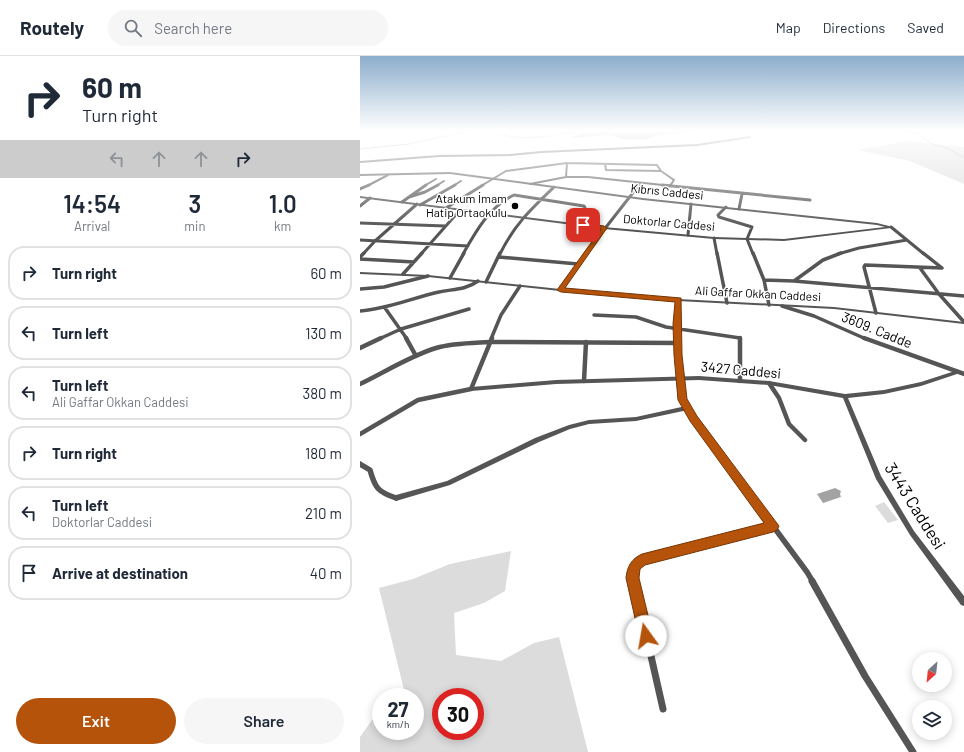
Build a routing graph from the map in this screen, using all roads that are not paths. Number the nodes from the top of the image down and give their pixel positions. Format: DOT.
graph roads {
  1 [pos="564,163"];
  2 [pos="567,163"];
  3 [pos="585,163"];
  4 [pos="605,164"];
  5 [pos="662,171"];
  6 [pos="360,175"];
  7 [pos="388,175"];
  8 [pos="566,177"];
  9 [pos="436,179"];
  10 [pos="494,179"];
  11 [pos="444,181"];
  12 [pos="461,181"];
  13 [pos="640,183"];
  14 [pos="530,184"];
  15 [pos="670,186"];
  16 [pos="554,187"];
  17 [pos="360,189"];
  18 [pos="742,194"];
  19 [pos="360,197"];
  20 [pos="409,197"];
  21 [pos="628,197"];
  22 [pos="370,198"];
  23 [pos="542,198"];
  24 [pos="810,200"];
  25 [pos="402,202"];
  26 [pos="419,204"];
  27 [pos="691,204"];
  28 [pos="360,206"];
  29 [pos="726,207"];
  30 [pos="446,208"];
  31 [pos="739,209"];
  32 [pos="460,210"];
  33 [pos="489,214"];
  34 [pos="522,218"];
  35 [pos="360,223"];
  36 [pos="572,224"];
  37 [pos="395,225"];
  38 [pos="446,226"];
  39 [pos="891,227"];
  40 [pos="604,228"];
  41 [pos="688,235"];
  42 [pos="714,238"];
  43 [pos="747,239"];
  44 [pos="360,240"];
  45 [pos="907,240"];
  46 [pos="375,241"];
  47 [pos="431,243"];
  48 [pos="468,246"];
  49 [pos="499,257"];
  50 [pos="360,258"];
  51 [pos="414,262"];
  52 [pos="578,264"];
  53 [pos="920,268"];
  54 [pos="360,274"];
  55 [pos="403,274"];
  56 [pos="428,276"];
  57 [pos="450,278"];
  58 [pos="764,280"];
  59 [pos="478,281"];
  60 [pos="794,281"];
  61 [pos="486,282"];
  62 [pos="520,286"];
  63 [pos="869,288"];
  64 [pos="360,289"];
  65 [pos="561,290"];
  66 [pos="939,294"];
  67 [pos="964,296"];
  68 [pos="678,300"];
  69 [pos="728,303"];
  70 [pos="769,305"];
  71 [pos="782,306"];
  72 [pos="385,308"];
  73 [pos="469,309"];
  74 [pos="360,311"];
  75 [pos="369,311"];
  76 [pos="876,312"];
  77 [pos="360,315"];
  78 [pos="594,315"];
  79 [pos="964,323"];
  80 [pos="401,329"];
  81 [pos="677,329"];
  82 [pos="489,342"];
  83 [pos="586,342"];
  84 [pos="677,343"];
  85 [pos="360,348"];
  86 [pos="416,356"];
  87 [pos="958,372"];
  88 [pos="964,374"];
  89 [pos="680,378"];
  90 [pos="584,381"];
  91 [pos="740,381"];
  92 [pos="360,384"];
  93 [pos="769,384"];
  94 [pos="472,389"];
  95 [pos="845,396"];
  96 [pos="686,408"];
  97 [pos="360,434"];
  98 [pos="805,440"];
  99 [pos="360,464"];
  100 [pos="396,498"];
  101 [pos="773,526"];
  102 [pos="964,602"];
  103 [pos="663,709"];
  104 [pos="913,752"];
  1 -- 10 [label="street"];
  2 -- 8 [label="street"];
  3 -- 4 [label="street"];
  4 -- 5 [label="street"];
  4 -- 5 [label="street"];
  5 -- 15 [label="street"];
  6 -- 7 [label="street, Kıbrıs Caddesi"];
  7 -- 10 [label="street, Kıbrıs Caddesi"];
  7 -- 17 [label="street"];
  8 -- 13 [label="street"];
  8 -- 14 [label="street"];
  9 -- 20 [label="street"];
  10 -- 14 [label="street, Kıbrıs Caddesi"];
  10 -- 30 [label="street"];
  11 -- 20 [label="street"];
  12 -- 26 [label="street"];
  13 -- 15 [label="street"];
  13 -- 21 [label="street"];
  14 -- 16 [label="street, Kıbrıs Caddesi"];
  15 -- 18 [label="street"];
  16 -- 21 [label="street, Kıbrıs Caddesi"];
  16 -- 23 [label="street"];
  18 -- 24 [label="street"];
  18 -- 31 [label="street"];
  19 -- 22 [label="street, Doktorlar Caddesi"];
  20 -- 25 [label="street"];
  21 -- 27 [label="street, Kıbrıs Caddesi"];
  21 -- 40 [label="street"];
  22 -- 25 [label="street, Doktorlar Caddesi"];
  22 -- 28 [label="street"];
  23 -- 33 [label="street"];
  23 -- 34 [label="street"];
  23 -- 36 [label="street"];
  25 -- 26 [label="street, Doktorlar Caddesi"];
  26 -- 30 [label="street, Doktorlar Caddesi"];
  26 -- 37 [label="street"];
  27 -- 29 [label="street, Kıbrıs Caddesi"];
  27 -- 41 [label="street"];
  29 -- 31 [label="street, Kıbrıs Caddesi"];
  29 -- 43 [label="street"];
  30 -- 32 [label="street, Doktorlar Caddesi"];
  31 -- 39 [label="street, Kıbrıs Caddesi"];
  32 -- 33 [label="street, Doktorlar Caddesi"];
  32 -- 38 [label="street"];
  33 -- 34 [label="street, Doktorlar Caddesi"];
  33 -- 48 [label="street"];
  34 -- 36 [label="street, Doktorlar Caddesi"];
  34 -- 49 [label="street"];
  35 -- 37 [label="street"];
  36 -- 40 [label="street, Doktorlar Caddesi"];
  37 -- 38 [label="street"];
  37 -- 46 [label="street"];
  38 -- 47 [label="street"];
  39 -- 43 [label="street, Doktorlar Caddesi"];
  39 -- 45 [label="street"];
  40 -- 41 [label="street, Doktorlar Caddesi"];
  40 -- 52 [label="street"];
  41 -- 42 [label="street, Doktorlar Caddesi"];
  42 -- 43 [label="street, Doktorlar Caddesi"];
  42 -- 69 [label="street"];
  43 -- 58 [label="street"];
  44 -- 46 [label="street"];
  45 -- 53 [label="street"];
  45 -- 60 [label="street"];
  46 -- 47 [label="street"];
  46 -- 50 [label="street"];
  47 -- 48 [label="street"];
  47 -- 51 [label="street"];
  48 -- 57 [label="street"];
  49 -- 52 [label="street"];
  49 -- 61 [label="street"];
  50 -- 51 [label="street"];
  51 -- 55 [label="street"];
  52 -- 65 [label="street"];
  53 -- 63 [label="street"];
  53 -- 66 [label="street"];
  54 -- 55 [label="street, Ali Gaffar Okkan Caddesi"];
  55 -- 56 [label="street, Ali Gaffar Okkan Caddesi"];
  56 -- 57 [label="street, Ali Gaffar Okkan Caddesi"];
  56 -- 64 [label="street"];
  57 -- 59 [label="street, Ali Gaffar Okkan Caddesi"];
  58 -- 60 [label="street"];
  58 -- 70 [label="street"];
  59 -- 61 [label="street, Ali Gaffar Okkan Caddesi"];
  59 -- 72 [label="street"];
  60 -- 63 [label="street"];
  61 -- 62 [label="street, Ali Gaffar Okkan Caddesi"];
  62 -- 65 [label="street, Ali Gaffar Okkan Caddesi"];
  62 -- 82 [label="street"];
  63 -- 66 [label="street"];
  63 -- 76 [label="street"];
  65 -- 68 [label="street, Ali Gaffar Okkan Caddesi"];
  66 -- 67 [label="street"];
  66 -- 79 [label="street"];
  68 -- 69 [label="street, Ali Gaffar Okkan Caddesi"];
  68 -- 81 [label="street"];
  69 -- 70 [label="street, Ali Gaffar Okkan Caddesi"];
  70 -- 71 [label="street, Ali Gaffar Okkan Caddesi"];
  71 -- 76 [label="street, Ali Gaffar Okkan Caddesi"];
  71 -- 87 [label="street, 3609. Cadde"];
  72 -- 75 [label="street"];
  72 -- 80 [label="street"];
  73 -- 80 [label="street"];
  74 -- 75 [label="street"];
  75 -- 77 [label="street"];
  76 -- 79 [label="street, Ali Gaffar Okkan Caddesi"];
  78 -- 81 [label="street"];
  80 -- 85 [label="street"];
  80 -- 86 [label="street"];
  81 -- 84 [label="street"];
  81 -- 91 [label="street"];
  82 -- 83 [label="street"];
  82 -- 86 [label="street"];
  82 -- 94 [label="street"];
  83 -- 84 [label="street"];
  83 -- 90 [label="street"];
  84 -- 89 [label="street"];
  86 -- 92 [label="street"];
  87 -- 88 [label="street, 3609. Cadde"];
  87 -- 95 [label="street, 3427 Caddesi"];
  89 -- 90 [label="street, 3427 Caddesi"];
  89 -- 91 [label="street, 3427 Caddesi"];
  89 -- 96 [label="street"];
  90 -- 94 [label="street, 3427 Caddesi"];
  91 -- 93 [label="street, 3427 Caddesi"];
  93 -- 95 [label="street, 3427 Caddesi"];
  93 -- 98 [label="street"];
  94 -- 97 [label="street"];
  95 -- 102 [label="street, 3443 Caddesi"];
  96 -- 100 [label="street"];
  96 -- 101 [label="street"];
  99 -- 100 [label="street"];
  101 -- 103 [label="street"];
  101 -- 104 [label="street"];
}
